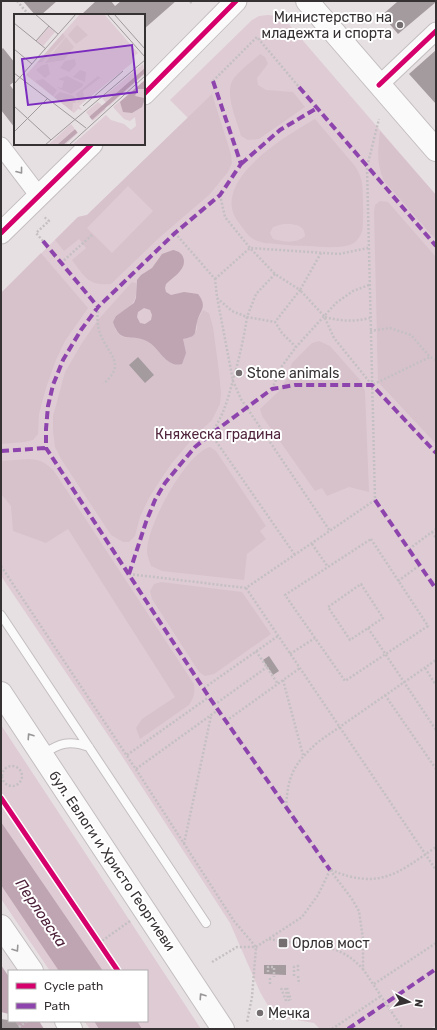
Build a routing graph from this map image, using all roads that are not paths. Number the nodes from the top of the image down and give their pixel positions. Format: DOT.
graph roads {
  1 [pos="236,1"];
  2 [pos="307,1"];
  3 [pos="436,31"];
  4 [pos="379,85"];
  5 [pos="145,93"];
  6 [pos="91,145"];
  7 [pos="1,146"];
  8 [pos="436,150"];
  9 [pos="41,206"];
  10 [pos="1,233"];
  11 [pos="1,615"];
  12 [pos="1,693"];
  13 [pos="89,747"];
  14 [pos="42,754"];
  15 [pos="206,923"];
  16 [pos="1,926"];
  17 [pos="31,970"];
  18 [pos="223,1029"];
  1 -- 5 [label="street"];
  2 -- 4 [label="main road"];
  3 -- 4 [label="street"];
  4 -- 8 [label="main road"];
  6 -- 9 [label="street"];
  7 -- 9 [label="street, one-way"];
  9 -- 10 [label="street"];
  11 -- 13 [label="lane"];
  14 -- 12 [label="main road, бул. Евлоги и Христо Георгиеви, one-way"];
  13 -- 14 [label="lane"];
  13 -- 15 [label="lane"];
  18 -- 14 [label="main road, бул. Евлоги и Христо Георгиеви, one-way"];
  16 -- 17 [label="main road, one-way"];
}
